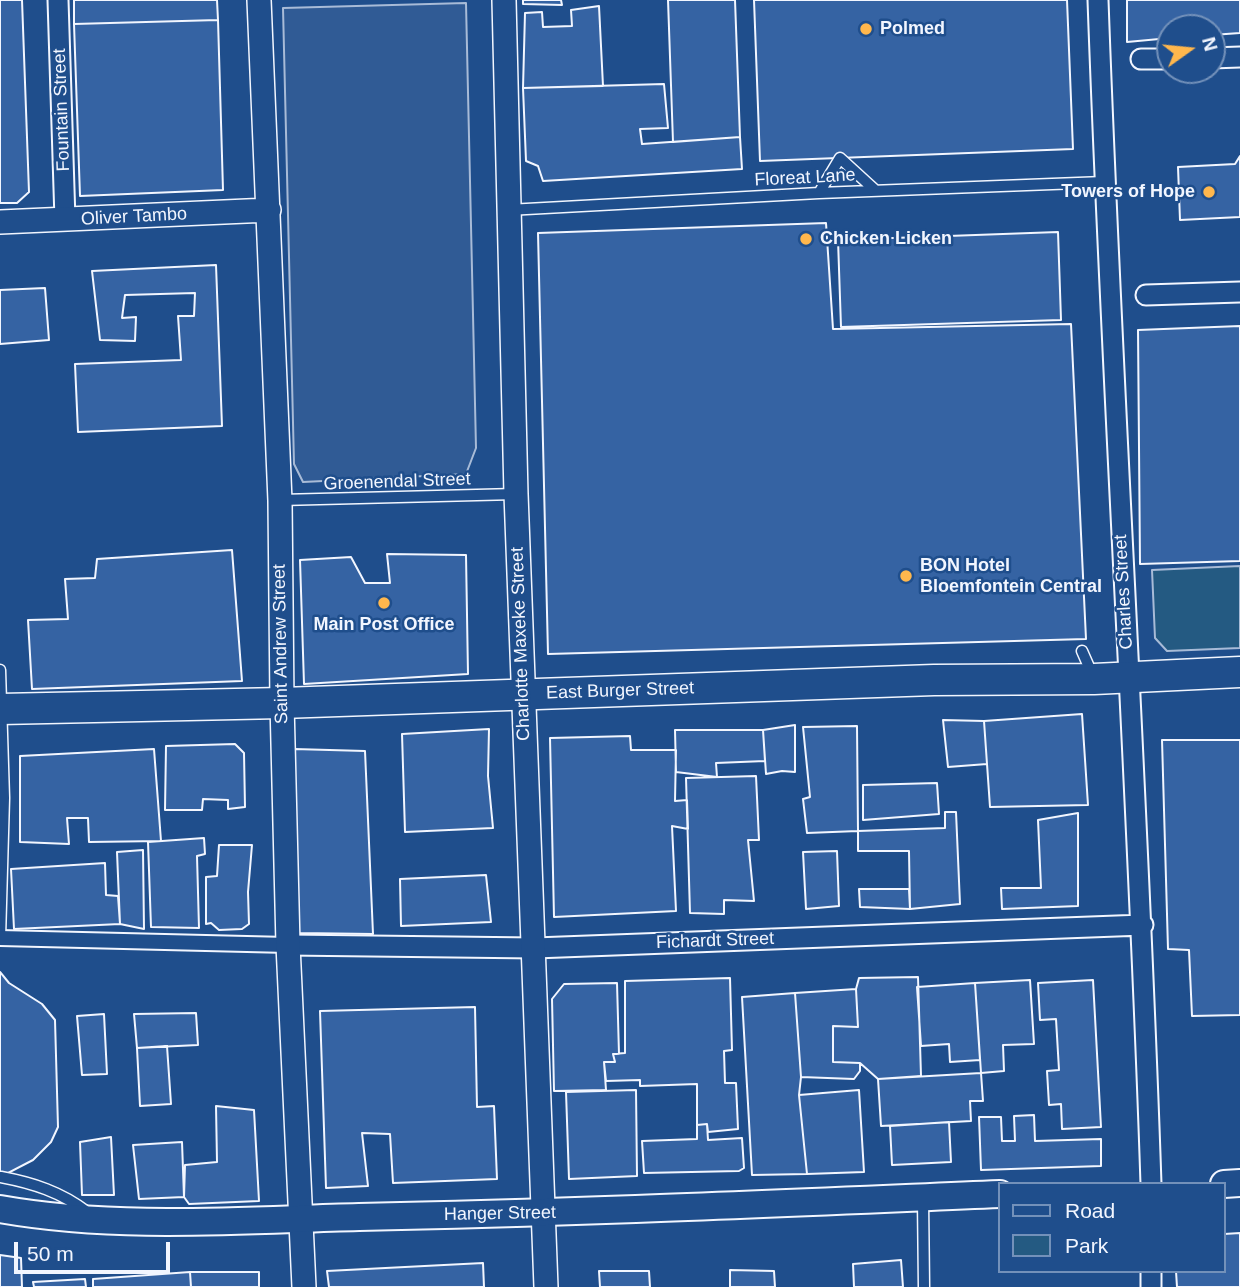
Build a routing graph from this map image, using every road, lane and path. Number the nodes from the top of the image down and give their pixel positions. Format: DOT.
graph roads {
  1 [pos="58,0"];
  2 [pos="259,0"];
  3 [pos="504,0"];
  4 [pos="1098,0"];
  5 [pos="1156,59"];
  6 [pos="1140,60"];
  7 [pos="1104,182"];
  8 [pos="875,190"];
  9 [pos="818,193"];
  10 [pos="269,210"];
  11 [pos="508,210"];
  12 [pos="65,220"];
  13 [pos="0,222"];
  14 [pos="1240,292"];
  15 [pos="1146,295"];
  16 [pos="516,494"];
  17 [pos="280,500"];
  18 [pos="0,670"];
  19 [pos="1240,672"];
  20 [pos="1128,677"];
  21 [pos="523,695"];
  22 [pos="282,703"];
  23 [pos="1,709"];
  24 [pos="1143,925"];
  25 [pos="0,938"];
  26 [pos="288,946"];
  27 [pos="535,948"];
  28 [pos="1,1177"];
  29 [pos="1151,1182"];
  30 [pos="998,1194"];
  31 [pos="922,1197"];
  32 [pos="0,1209"];
  33 [pos="544,1213"];
  34 [pos="301,1219"];
  35 [pos="101,1222"];
  36 [pos="304,1287"];
  37 [pos="547,1287"];
  38 [pos="924,1287"];
  1 -- 12 [label="street, Fountain Street"];
  2 -- 10 [label="street, Saint Andrew Street"];
  3 -- 11 [label="street, Charlotte Maxeke Street"];
  4 -- 7 [label="street, Charles Street"];
  5 -- 6 [label="street"];
  7 -- 8 [label="lane, Floreat Lane"];
  7 -- 20 [label="street, Charles Street"];
  8 -- 9 [label="lane, Floreat Lane"];
  8 -- 9 [label="lane"];
  9 -- 11 [label="lane, Floreat Lane"];
  10 -- 12 [label="street, Oliver Tambo"];
  10 -- 17 [label="street, Saint Andrew Street"];
  11 -- 16 [label="street, Charlotte Maxeke Street"];
  12 -- 13 [label="street, Oliver Tambo"];
  14 -- 15 [label="street"];
  16 -- 17 [label="lane, Groenendal Street"];
  16 -- 21 [label="street, Charlotte Maxeke Street"];
  17 -- 22 [label="street, Saint Andrew Street"];
  18 -- 23 [label="lane"];
  19 -- 20 [label="main road, East Burger Street"];
  20 -- 21 [label="main road, East Burger Street"];
  20 -- 24 [label="street, Charles Street"];
  21 -- 22 [label="main road, East Burger Street"];
  21 -- 27 [label="street, Charlotte Maxeke Street"];
  22 -- 23 [label="main road, East Burger Street"];
  22 -- 26 [label="street, Saint Andrew Street"];
  23 -- 25 [label="lane"];
  24 -- 27 [label="street, Fichardt Street"];
  24 -- 29 [label="street, Charles Street"];
  25 -- 26 [label="street"];
  26 -- 27 [label="street, Fichardt Street"];
  26 -- 34 [label="street, Saint Andrew Street"];
  27 -- 33 [label="street, Charlotte Maxeke Street"];
  28 -- 35 [label="lane"];
  30 -- 31 [label="main road, Hanger Street"];
  31 -- 33 [label="main road, Hanger Street"];
  31 -- 38 [label="lane"];
  32 -- 35 [label="main road, Hanger Street"];
  33 -- 34 [label="main road, Hanger Street"];
  33 -- 37 [label="street, Charlotte Maxeke Street"];
  34 -- 35 [label="main road, Hanger Street"];
  34 -- 36 [label="street, Saint Andrew Street"];
}
